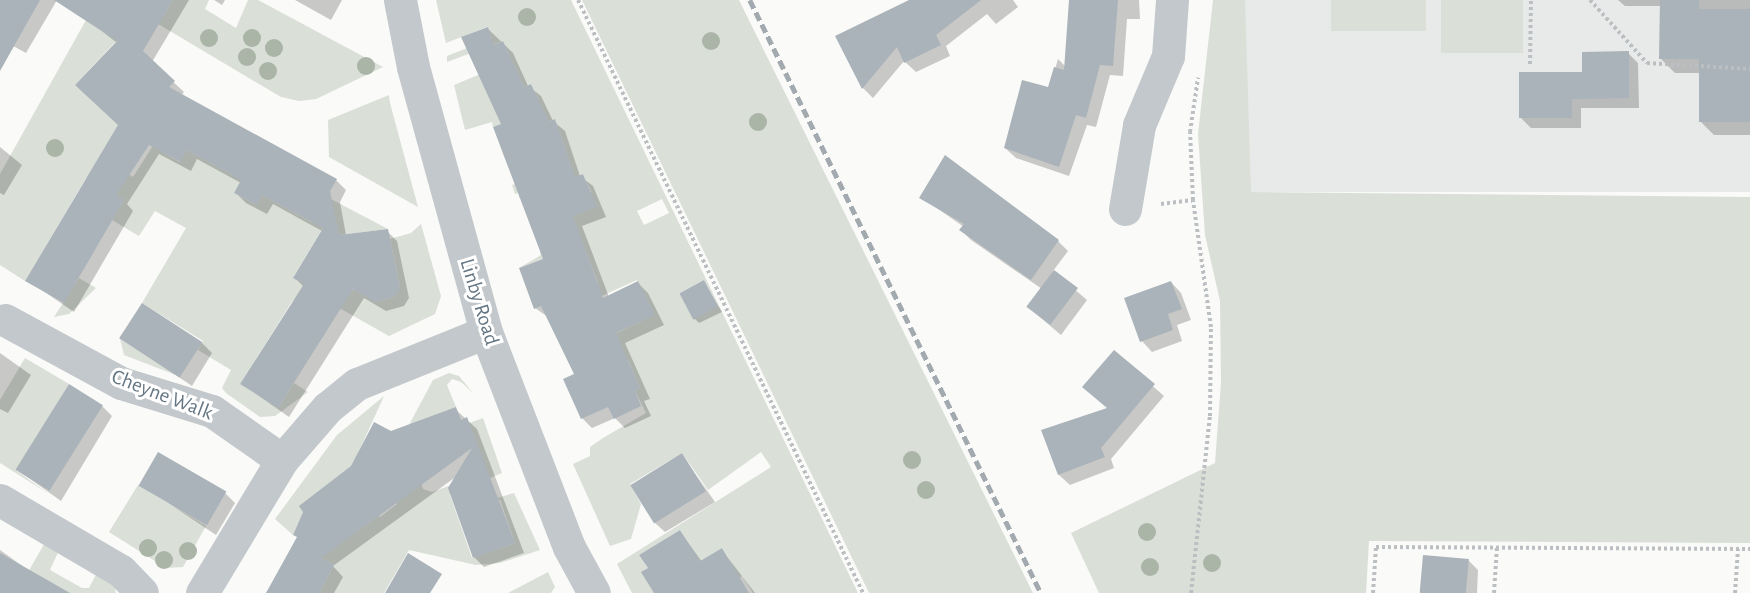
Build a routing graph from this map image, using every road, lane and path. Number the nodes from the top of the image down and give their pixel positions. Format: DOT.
graph roads {
  1 [pos="400,0"];
  2 [pos="578,0"];
  3 [pos="1172,0"];
  4 [pos="1531,0"];
  5 [pos="1590,0"];
  6 [pos="1530,64"];
  7 [pos="1750,69"];
  8 [pos="1198,76"];
  9 [pos="1125,209"];
  10 [pos="5,320"];
  11 [pos="486,332"];
  12 [pos="282,460"];
  13 [pos="0,500"];
  14 [pos="1497,547"];
  15 [pos="1738,549"];
  16 [pos="1750,549"];
  17 [pos="141,593"];
  18 [pos="202,593"];
  19 [pos="594,593"];
  20 [pos="863,593"];
  21 [pos="1191,593"];
  22 [pos="1373,593"];
  23 [pos="1494,593"];
  24 [pos="1735,593"];
  1 -- 11 [label="street, Linby Road"];
  2 -- 20 [label="path"];
  3 -- 9 [label="street"];
  4 -- 6 [label="path"];
  5 -- 7 [label="path"];
  8 -- 21 [label="path"];
  10 -- 12 [label="street, Cheyne Walk"];
  11 -- 12 [label="street"];
  11 -- 19 [label="street, Linby Road"];
  12 -- 18 [label="street"];
  13 -- 17 [label="street"];
  14 -- 15 [label="path"];
  14 -- 22 [label="path"];
  14 -- 23 [label="path"];
  15 -- 16 [label="path"];
  15 -- 24 [label="path"];
}
